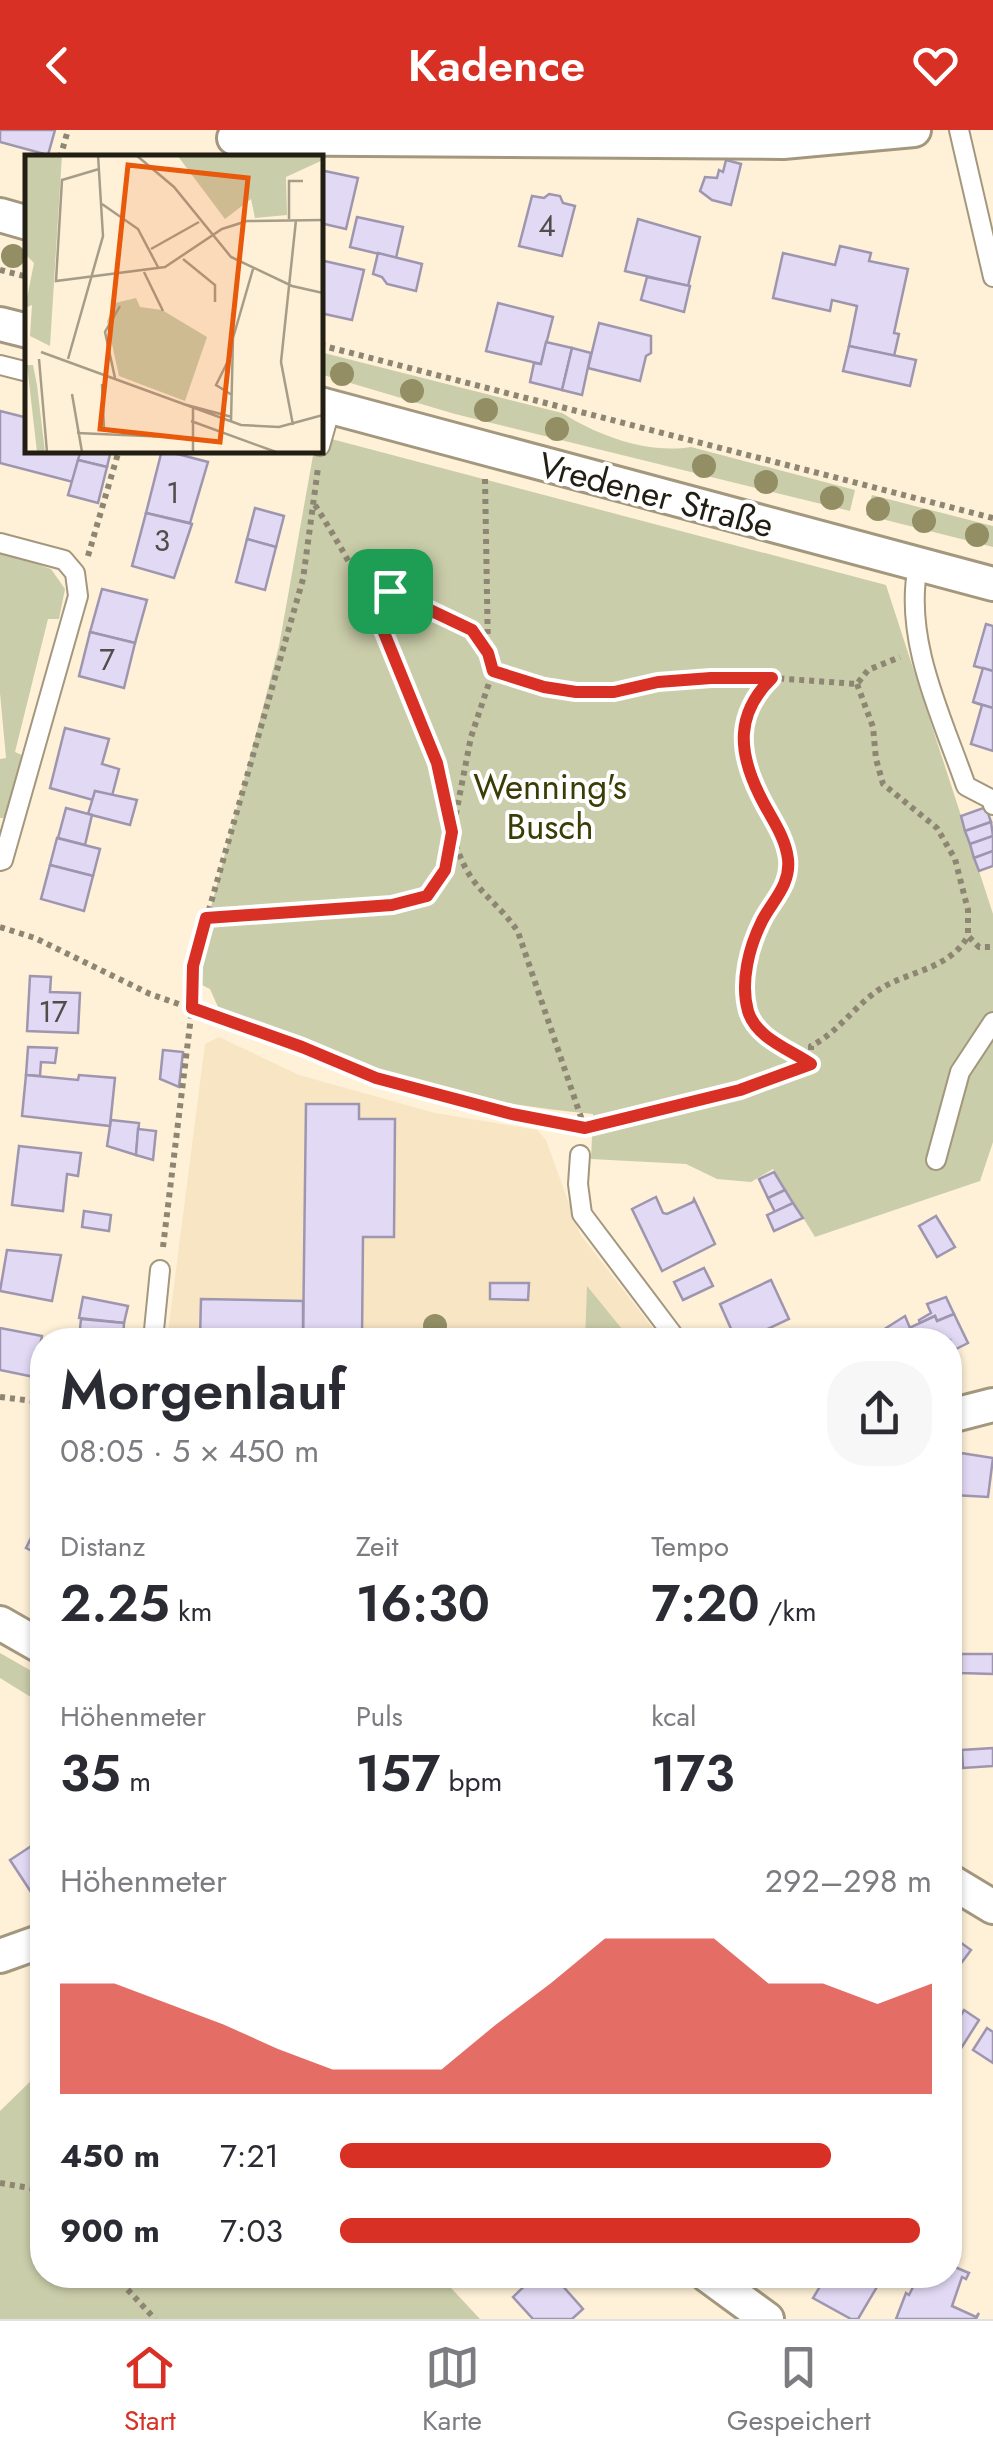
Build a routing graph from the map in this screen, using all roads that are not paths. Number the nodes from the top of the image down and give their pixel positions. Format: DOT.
graph roads {
  1 [pos="914,130"];
  2 [pos="960,130"];
  3 [pos="235,142"];
  4 [pos="0,216"];
  5 [pos="25,221"];
  6 [pos="993,277"];
  7 [pos="0,324"];
  8 [pos="25,330"];
  9 [pos="0,365"];
  10 [pos="25,371"];
  11 [pos="326,406"];
  12 [pos="322,433"];
  13 [pos="0,544"];
  14 [pos="918,566"];
  15 [pos="993,584"];
  16 [pos="993,805"];
  17 [pos="0,861"];
  18 [pos="993,1022"];
  19 [pos="580,1155"];
  20 [pos="936,1160"];
  21 [pos="160,1270"];
  22 [pos="154,1328"];
  23 [pos="668,1328"];
  24 [pos="993,1406"];
  25 [pos="962,1413"];
  26 [pos="0,1623"];
  27 [pos="30,1640"];
  28 [pos="962,1888"];
  29 [pos="993,1907"];
  30 [pos="30,1945"];
  31 [pos="0,1956"];
  32 [pos="724,2288"];
  33 [pos="766,2319"];
  1 -- 3 [label="street"];
  2 -- 6 [label="lane"];
  4 -- 5 [label="street"];
  7 -- 8 [label="street"];
  9 -- 10 [label="lane"];
  11 -- 12 [label="lane"];
  11 -- 14 [label="street, Vredener Straße"];
  13 -- 17 [label="lane"];
  14 -- 15 [label="street, Vredener Straße"];
  14 -- 16 [label="lane"];
  18 -- 20 [label="lane"];
  19 -- 23 [label="lane"];
  21 -- 22 [label="lane"];
  24 -- 25 [label="street"];
  26 -- 27 [label="street"];
  28 -- 29 [label="street"];
  30 -- 31 [label="street"];
  32 -- 33 [label="street"];
}
